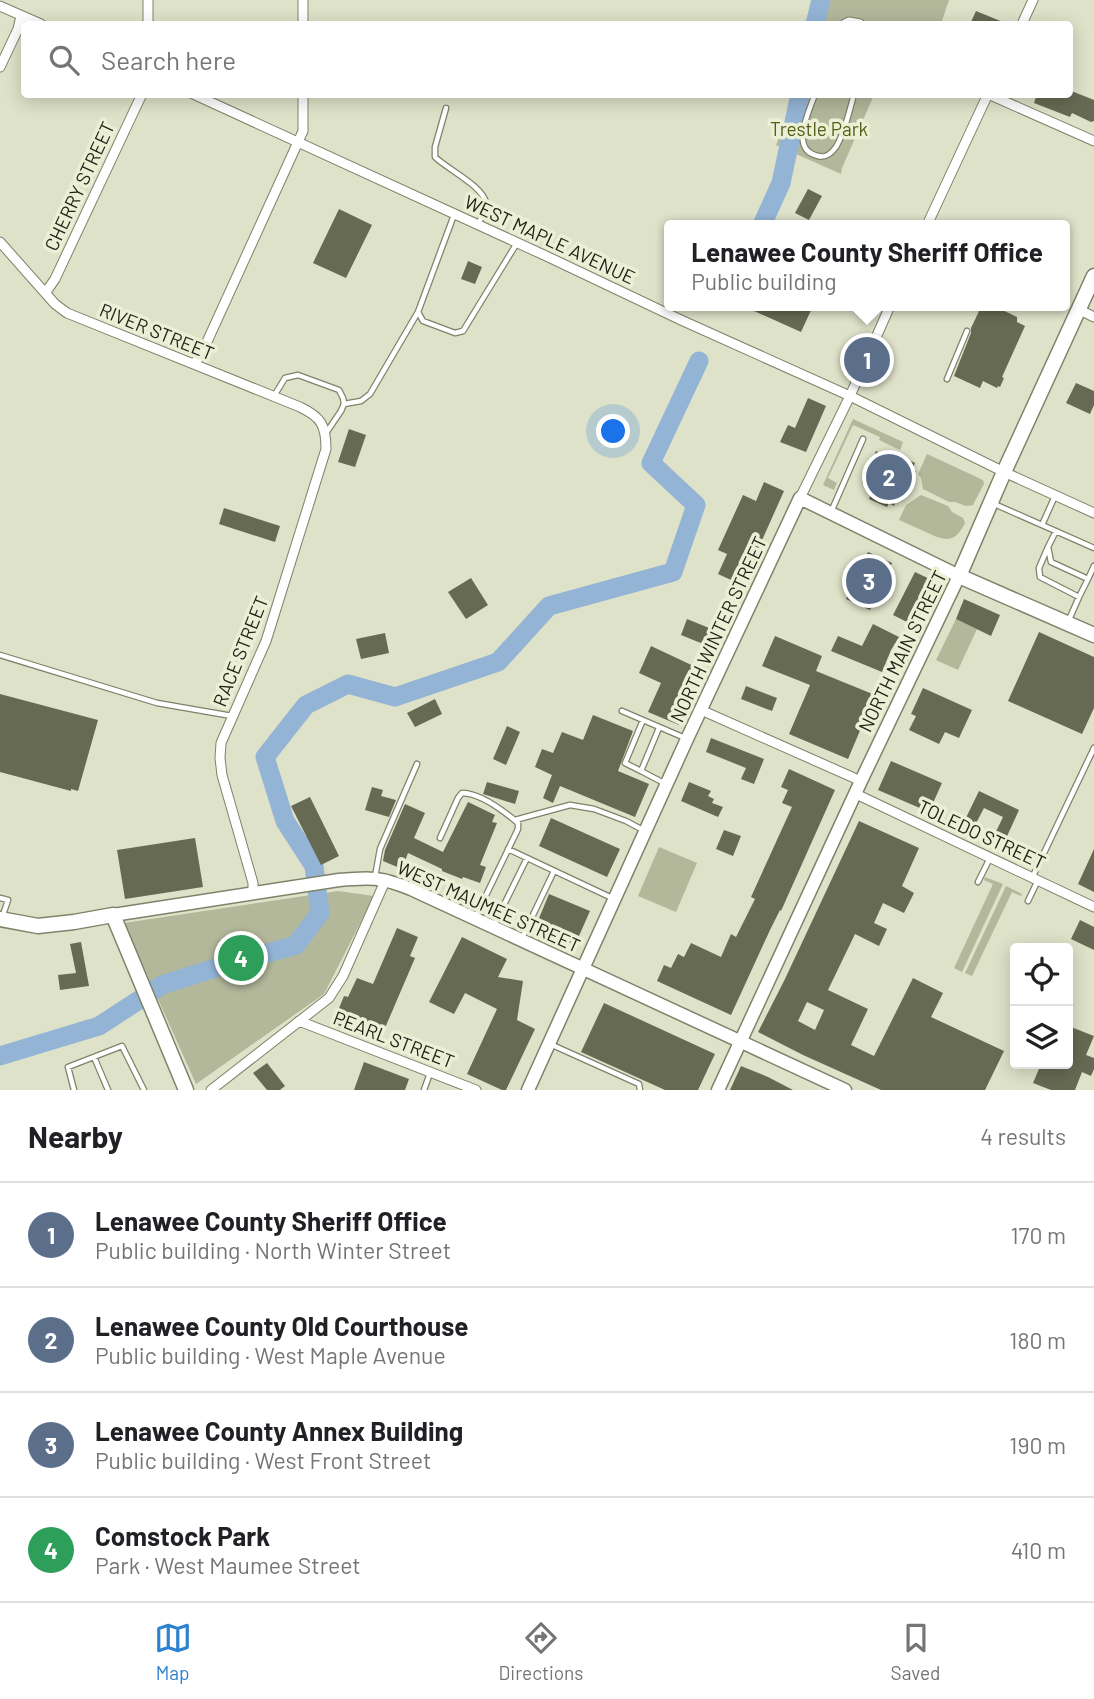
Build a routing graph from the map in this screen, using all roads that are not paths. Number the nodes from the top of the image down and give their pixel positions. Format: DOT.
graph roads {
  1 [pos="148,0"];
  2 [pos="303,0"];
  3 [pos="1033,0"];
  4 [pos="0,6"];
  5 [pos="21,16"];
  6 [pos="34,21"];
  7 [pos="148,21"];
  8 [pos="303,21"];
  9 [pos="1023,21"];
  10 [pos="0,67"];
  11 [pos="140,98"];
  12 [pos="203,98"];
  13 [pos="303,98"];
  14 [pos="814,98"];
  15 [pos="853,98"];
  16 [pos="986,98"];
  17 [pos="997,98"];
  18 [pos="446,108"];
  19 [pos="1094,141"];
  20 [pos="298,142"];
  21 [pos="455,214"];
  22 [pos="929,220"];
  23 [pos="478,225"];
  24 [pos="0,242"];
  25 [pos="517,243"];
  26 [pos="1094,276"];
  27 [pos="46,292"];
  28 [pos="1078,309"];
  29 [pos="888,311"];
  30 [pos="418,312"];
  31 [pos="1094,317"];
  32 [pos="967,331"];
  33 [pos="194,364"];
  34 [pos="947,379"];
  35 [pos="274,396"];
  36 [pos="850,396"];
  37 [pos="344,404"];
  38 [pos="322,423"];
  39 [pos="326,434"];
  40 [pos="863,439"];
  41 [pos="1004,472"];
  42 [pos="1055,496"];
  43 [pos="800,498"];
  44 [pos="991,502"];
  45 [pos="831,513"];
  46 [pos="1094,513"];
  47 [pos="1042,525"];
  48 [pos="1056,531"];
  49 [pos="1048,547"];
  50 [pos="1094,548"];
  51 [pos="1094,566"];
  52 [pos="959,576"];
  53 [pos="1088,579"];
  54 [pos="1079,597"];
  55 [pos="1067,623"];
  56 [pos="1094,635"];
  57 [pos="0,655"];
  58 [pos="622,710"];
  59 [pos="701,710"];
  60 [pos="232,716"];
  61 [pos="643,720"];
  62 [pos="659,728"];
  63 [pos="687,739"];
  64 [pos="1094,748"];
  65 [pos="417,764"];
  66 [pos="641,771"];
  67 [pos="861,781"];
  68 [pos="667,785"];
  69 [pos="856,794"];
  70 [pos="515,820"];
  71 [pos="646,832"];
  72 [pos="440,838"];
  73 [pos="508,849"];
  74 [pos="990,857"];
  75 [pos="527,858"];
  76 [pos="554,871"];
  77 [pos="1035,878"];
  78 [pos="380,879"];
  79 [pos="978,882"];
  80 [pos="253,893"];
  81 [pos="0,898"];
  82 [pos="615,900"];
  83 [pos="1028,901"];
  84 [pos="1094,907"];
  85 [pos="113,915"];
  86 [pos="1,919"];
  87 [pos="474,919"];
  88 [pos="493,927"];
  89 [pos="520,940"];
  90 [pos="584,970"];
  91 [pos="299,1021"];
  92 [pos="740,1041"];
  93 [pos="550,1044"];
  94 [pos="94,1057"];
  95 [pos="430,1073"];
  96 [pos="74,1090"];
  97 [pos="108,1090"];
  98 [pos="144,1090"];
  99 [pos="186,1090"];
  100 [pos="211,1090"];
  101 [pos="424,1090"];
  102 [pos="476,1090"];
  103 [pos="528,1090"];
  104 [pos="640,1090"];
  105 [pos="718,1090"];
  106 [pos="845,1090"];
  1 -- 7 [label="street"];
  2 -- 8 [label="street"];
  3 -- 9 [label="street"];
  4 -- 5 [label="street"];
  5 -- 6 [label="street"];
  5 -- 10 [label="street"];
  11 -- 27 [label="street, CHERRY STREET"];
  12 -- 20 [label="street, WEST MAPLE AVENUE"];
  13 -- 20 [label="street"];
  14 -- 15 [label="lane"];
  16 -- 22 [label="street"];
  17 -- 19 [label="street"];
  18 -- 23 [label="lane"];
  20 -- 21 [label="street, WEST MAPLE AVENUE"];
  20 -- 33 [label="street"];
  21 -- 23 [label="street, WEST MAPLE AVENUE"];
  21 -- 30 [label="lane"];
  23 -- 25 [label="street, WEST MAPLE AVENUE"];
  24 -- 27 [label="street, RIVER STREET"];
  25 -- 30 [label="lane"];
  25 -- 36 [label="street, WEST MAPLE AVENUE"];
  26 -- 28 [label="main road, NORTH MAIN STREET"];
  27 -- 33 [label="street, RIVER STREET"];
  28 -- 31 [label="street"];
  28 -- 41 [label="main road, NORTH MAIN STREET"];
  29 -- 36 [label="street, NORTH WINTER STREET"];
  30 -- 37 [label="lane"];
  32 -- 34 [label="lane"];
  33 -- 35 [label="street, RIVER STREET"];
  35 -- 37 [label="lane"];
  35 -- 38 [label="street, RIVER STREET"];
  36 -- 41 [label="street, WEST MAPLE AVENUE"];
  36 -- 43 [label="street, NORTH WINTER STREET"];
  37 -- 39 [label="lane"];
  38 -- 39 [label="street, RACE STREET"];
  39 -- 60 [label="street, RACE STREET"];
  40 -- 45 [label="lane"];
  41 -- 42 [label="street, WEST MAPLE AVENUE"];
  41 -- 44 [label="main road, NORTH MAIN STREET"];
  42 -- 46 [label="street, WEST MAPLE AVENUE"];
  42 -- 47 [label="lane"];
  43 -- 45 [label="street"];
  43 -- 59 [label="street, NORTH WINTER STREET"];
  44 -- 47 [label="lane"];
  44 -- 52 [label="main road, NORTH MAIN STREET"];
  45 -- 52 [label="street"];
  47 -- 48 [label="lane"];
  48 -- 49 [label="lane"];
  48 -- 50 [label="lane"];
  49 -- 53 [label="lane"];
  49 -- 54 [label="lane"];
  51 -- 53 [label="lane"];
  52 -- 55 [label="main road"];
  52 -- 67 [label="street, NORTH MAIN STREET"];
  53 -- 54 [label="lane"];
  54 -- 55 [label="lane"];
  55 -- 56 [label="main road"];
  57 -- 60 [label="lane"];
  58 -- 61 [label="lane"];
  59 -- 63 [label="street, NORTH WINTER STREET"];
  59 -- 67 [label="street"];
  60 -- 80 [label="street, RACE STREET"];
  61 -- 62 [label="lane"];
  61 -- 66 [label="lane"];
  62 -- 63 [label="lane"];
  62 -- 66 [label="lane"];
  63 -- 68 [label="street, NORTH WINTER STREET"];
  64 -- 77 [label="lane"];
  65 -- 78 [label="lane"];
  66 -- 68 [label="lane"];
  67 -- 69 [label="street, NORTH MAIN STREET"];
  68 -- 71 [label="street, NORTH WINTER STREET"];
  69 -- 74 [label="street, TOLEDO STREET"];
  69 -- 92 [label="street, NORTH MAIN STREET"];
  70 -- 71 [label="lane"];
  70 -- 72 [label="lane"];
  70 -- 73 [label="lane"];
  71 -- 82 [label="street, NORTH WINTER STREET"];
  73 -- 75 [label="lane"];
  73 -- 87 [label="lane"];
  74 -- 77 [label="street, TOLEDO STREET"];
  74 -- 79 [label="lane"];
  75 -- 76 [label="lane"];
  75 -- 88 [label="lane"];
  76 -- 82 [label="lane"];
  76 -- 89 [label="lane"];
  77 -- 83 [label="lane"];
  77 -- 84 [label="street, TOLEDO STREET"];
  78 -- 80 [label="street, WEST MAUMEE STREET"];
  78 -- 87 [label="street, WEST MAUMEE STREET"];
  78 -- 91 [label="street"];
  80 -- 85 [label="street, WEST MAUMEE STREET"];
  81 -- 86 [label="lane"];
  82 -- 90 [label="street, NORTH WINTER STREET"];
  85 -- 86 [label="main road, WEST MAUMEE STREET"];
  85 -- 99 [label="main road"];
  87 -- 88 [label="street, WEST MAUMEE STREET"];
  88 -- 89 [label="street, WEST MAUMEE STREET"];
  89 -- 90 [label="street, WEST MAUMEE STREET"];
  90 -- 92 [label="street, WEST MAUMEE STREET"];
  90 -- 93 [label="street, NORTH WINTER STREET"];
  91 -- 95 [label="street, PEARL STREET"];
  91 -- 100 [label="street"];
  92 -- 105 [label="street, NORTH MAIN STREET"];
  92 -- 106 [label="street, WEST MAUMEE STREET"];
  93 -- 103 [label="street, NORTH WINTER STREET"];
  93 -- 104 [label="lane"];
  94 -- 96 [label="lane"];
  94 -- 97 [label="lane"];
  94 -- 98 [label="lane"];
  95 -- 101 [label="lane"];
  95 -- 102 [label="street, PEARL STREET"];
}
